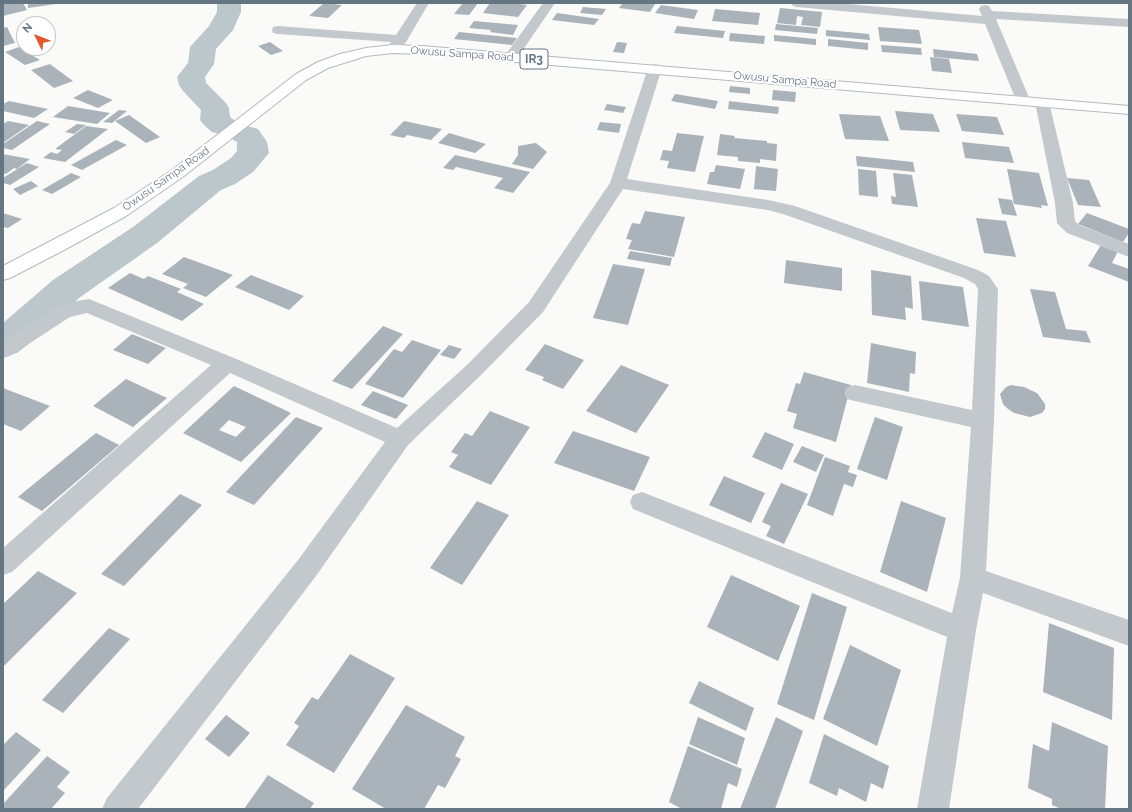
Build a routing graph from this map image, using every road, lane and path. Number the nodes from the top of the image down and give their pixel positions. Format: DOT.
graph roads {
  1 [pos="423,3"];
  2 [pos="549,3"];
  3 [pos="797,3"];
  4 [pos="987,13"];
  5 [pos="1129,23"];
  6 [pos="278,30"];
  7 [pos="397,44"];
  8 [pos="511,57"];
  9 [pos="656,68"];
  10 [pos="1023,100"];
  11 [pos="1042,102"];
  12 [pos="1129,110"];
  13 [pos="618,183"];
  14 [pos="1129,251"];
  15 [pos="3,274"];
  16 [pos="3,351"];
  17 [pos="227,362"];
  18 [pos="855,392"];
  19 [pos="983,421"];
  20 [pos="400,439"];
  21 [pos="642,502"];
  22 [pos="3,564"];
  23 [pos="973,578"];
  24 [pos="962,630"];
  25 [pos="1129,633"];
  26 [pos="118,809"];
  27 [pos="933,809"];
  1 -- 7 [label="street"];
  2 -- 8 [label="street"];
  3 -- 4 [label="street"];
  4 -- 5 [label="street"];
  4 -- 10 [label="street"];
  6 -- 7 [label="street"];
  7 -- 8 [label="main road, Owusu Sampa Road / IR3"];
  7 -- 15 [label="main road, Owusu Sampa Road / IR3"];
  8 -- 9 [label="main road, Owusu Sampa Road / IR3"];
  9 -- 10 [label="main road, Owusu Sampa Road / IR3"];
  9 -- 13 [label="street"];
  10 -- 11 [label="main road, Owusu Sampa Road / IR3"];
  11 -- 12 [label="main road, Owusu Sampa Road / IR3"];
  11 -- 14 [label="street"];
  13 -- 19 [label="street"];
  13 -- 20 [label="street"];
  16 -- 17 [label="street"];
  17 -- 20 [label="street"];
  17 -- 22 [label="street"];
  18 -- 19 [label="street"];
  19 -- 23 [label="street"];
  20 -- 26 [label="street"];
  21 -- 24 [label="street"];
  23 -- 24 [label="street"];
  23 -- 25 [label="street"];
  24 -- 27 [label="street"];
}
